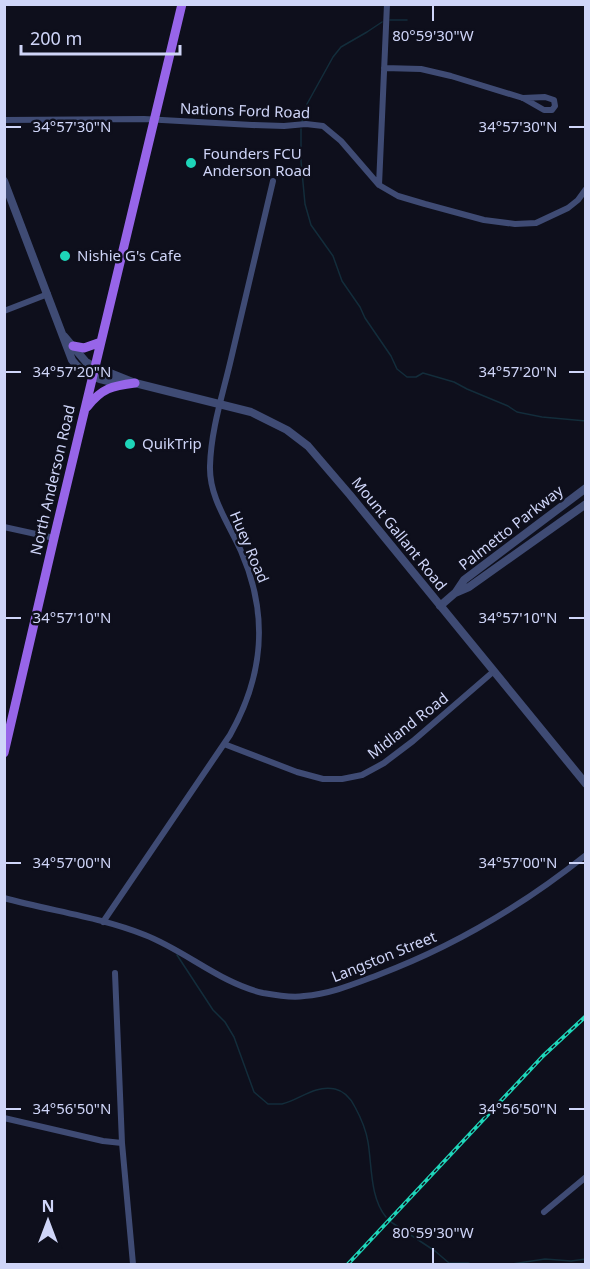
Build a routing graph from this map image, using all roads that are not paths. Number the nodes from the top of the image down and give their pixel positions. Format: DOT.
graph roads {
  1 [pos="182,4"];
  2 [pos="387,4"];
  3 [pos="384,68"];
  4 [pos="523,98"];
  5 [pos="154,119"];
  6 [pos="4,120"];
  7 [pos="4,181"];
  8 [pos="273,181"];
  9 [pos="379,185"];
  10 [pos="585,189"];
  11 [pos="48,294"];
  12 [pos="4,311"];
  13 [pos="64,336"];
  14 [pos="101,342"];
  15 [pos="73,346"];
  16 [pos="94,372"];
  17 [pos="135,383"];
  18 [pos="220,404"];
  19 [pos="85,408"];
  20 [pos="585,488"];
  21 [pos="585,504"];
  22 [pos="4,527"];
  23 [pos="54,538"];
  24 [pos="455,593"];
  25 [pos="440,606"];
  26 [pos="494,672"];
  27 [pos="224,744"];
  28 [pos="4,753"];
  29 [pos="585,784"];
  30 [pos="585,855"];
  31 [pos="4,898"];
  32 [pos="103,922"];
  33 [pos="115,973"];
  34 [pos="4,1118"];
  35 [pos="122,1143"];
  36 [pos="585,1177"];
  37 [pos="544,1212"];
  38 [pos="133,1264"];
  1 -- 5 [label="main road, North Anderson Road"];
  2 -- 3 [label="street"];
  3 -- 4 [label="street"];
  3 -- 9 [label="street"];
  5 -- 6 [label="street, Nations Ford Road"];
  5 -- 9 [label="street, Nations Ford Road"];
  5 -- 14 [label="main road, North Anderson Road"];
  7 -- 11 [label="street, Mount Gallant Road"];
  8 -- 18 [label="street, Huey Road"];
  9 -- 10 [label="street, Nations Ford Road"];
  11 -- 12 [label="street"];
  11 -- 13 [label="street, Mount Gallant Road"];
  13 -- 15 [label="street, Mount Gallant Road"];
  13 -- 16 [label="street, Mount Gallant Road"];
  14 -- 15 [label="main road"];
  14 -- 16 [label="main road, North Anderson Road"];
  15 -- 16 [label="street, Mount Gallant Road"];
  16 -- 17 [label="street, Mount Gallant Road"];
  16 -- 19 [label="main road, North Anderson Road"];
  17 -- 18 [label="street, Mount Gallant Road"];
  17 -- 19 [label="main road"];
  18 -- 25 [label="street, Mount Gallant Road"];
  18 -- 27 [label="street, Huey Road"];
  19 -- 23 [label="main road, North Anderson Road"];
  20 -- 24 [label="street, Palmetto Parkway"];
  21 -- 24 [label="street, Palmetto Parkway"];
  22 -- 23 [label="street"];
  23 -- 28 [label="main road, North Anderson Road"];
  24 -- 25 [label="street, Palmetto Parkway"];
  25 -- 26 [label="street, Mount Gallant Road"];
  26 -- 27 [label="street, Midland Road"];
  26 -- 29 [label="street, Mount Gallant Road"];
  27 -- 32 [label="street, Huey Road"];
  30 -- 32 [label="street, Langston Street"];
  31 -- 32 [label="street, Langston Street"];
  33 -- 35 [label="street"];
  34 -- 35 [label="street"];
  35 -- 38 [label="street"];
  36 -- 37 [label="street"];
}
